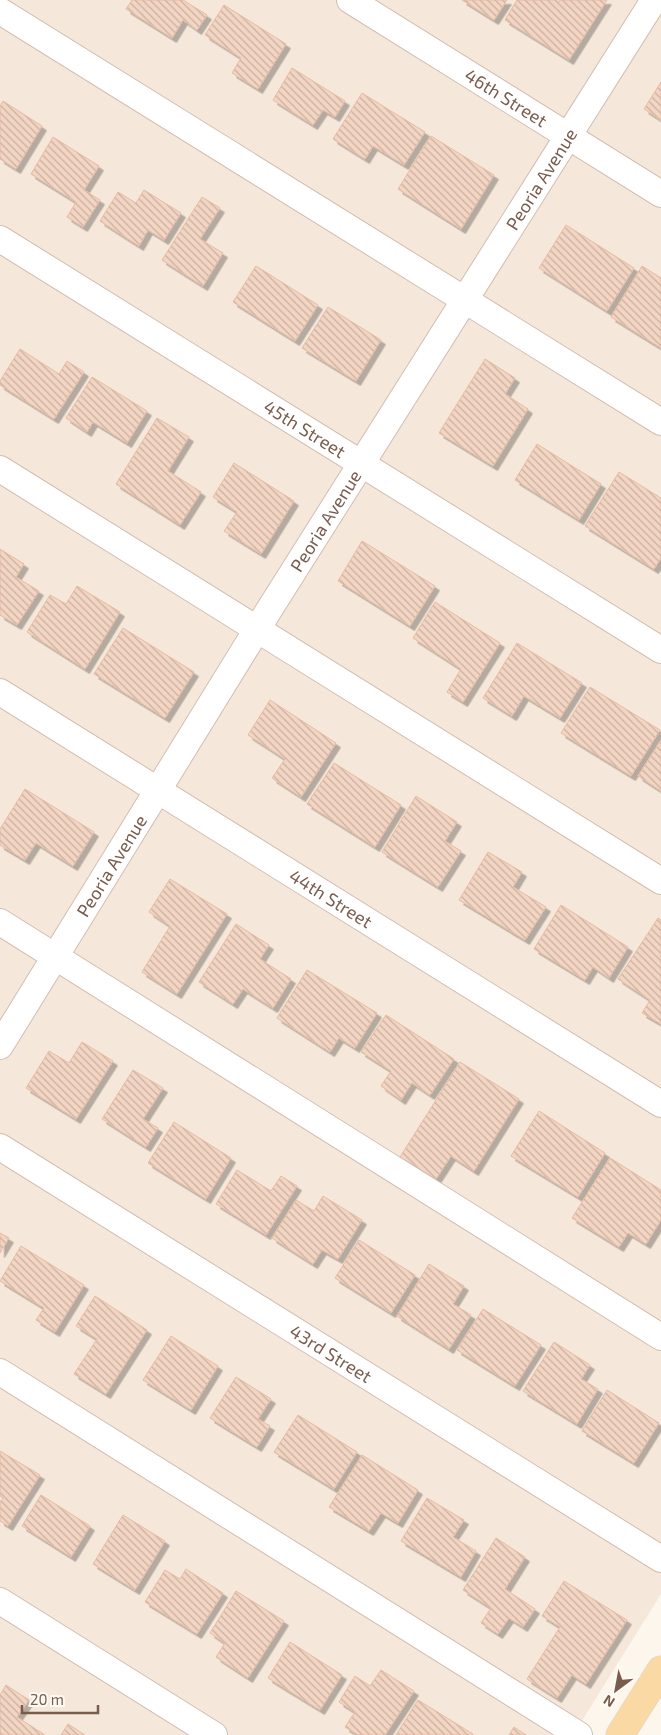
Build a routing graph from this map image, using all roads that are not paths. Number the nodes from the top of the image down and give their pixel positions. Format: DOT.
graph roads {
  1 [pos="350,0"];
  2 [pos="654,0"];
  3 [pos="0,11"];
  4 [pos="569,137"];
  5 [pos="661,194"];
  6 [pos="0,239"];
  7 [pos="465,301"];
  8 [pos="661,422"];
  9 [pos="362,464"];
  10 [pos="0,469"];
  11 [pos="257,629"];
  12 [pos="661,650"];
  13 [pos="0,692"];
  14 [pos="158,790"];
  15 [pos="661,881"];
  16 [pos="0,922"];
  17 [pos="55,957"];
  18 [pos="0,1046"];
  19 [pos="661,1104"];
  20 [pos="0,1147"];
  21 [pos="661,1337"];
  22 [pos="0,1372"];
  23 [pos="661,1559"];
  24 [pos="0,1602"];
  25 [pos="661,1670"];
  26 [pos="214,1735"];
  27 [pos="579,1735"];
  28 [pos="620,1735"];
  1 -- 4 [label="street, 46th Street"];
  2 -- 4 [label="street, Peoria Avenue"];
  3 -- 7 [label="street"];
  4 -- 5 [label="street, 46th Street"];
  4 -- 7 [label="street, Peoria Avenue"];
  6 -- 9 [label="street, 45th Street"];
  7 -- 8 [label="street"];
  7 -- 9 [label="street, Peoria Avenue"];
  9 -- 11 [label="street, Peoria Avenue"];
  9 -- 12 [label="street, 45th Street"];
  10 -- 11 [label="street"];
  11 -- 14 [label="street, Peoria Avenue"];
  11 -- 15 [label="street"];
  13 -- 14 [label="street, 44th Street"];
  14 -- 17 [label="street, Peoria Avenue"];
  14 -- 19 [label="street, 44th Street"];
  16 -- 17 [label="street"];
  17 -- 18 [label="street, Peoria Avenue"];
  17 -- 21 [label="street"];
  20 -- 23 [label="street, 43rd Street"];
  22 -- 27 [label="street"];
  24 -- 26 [label="street"];
  25 -- 28 [label="main road"];
}
